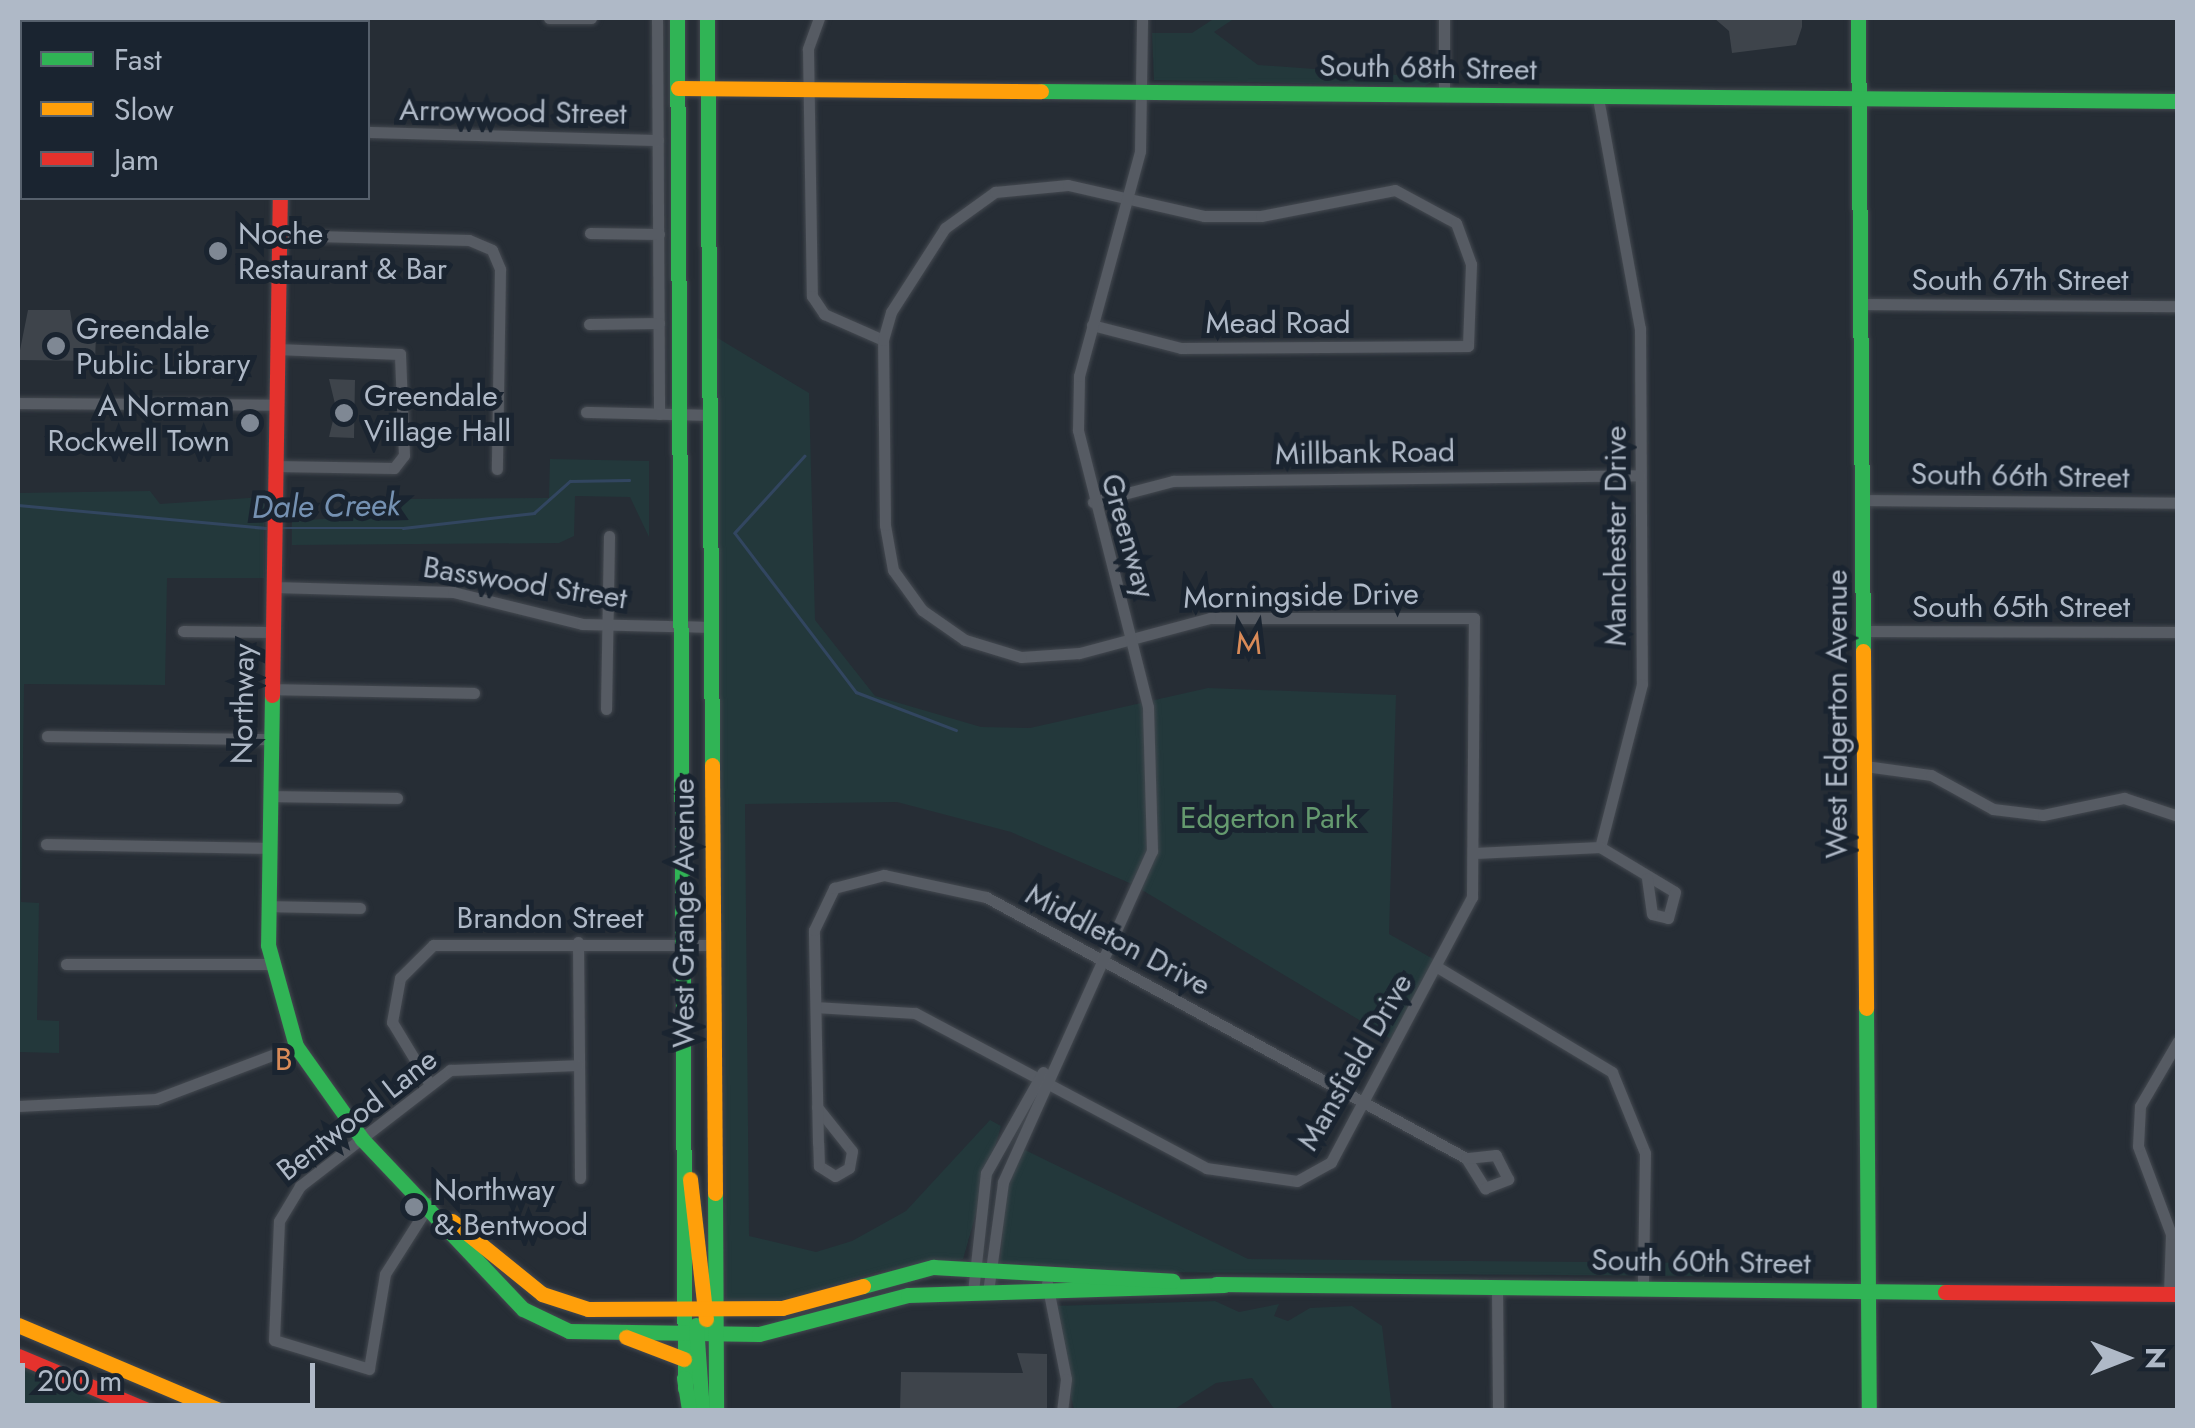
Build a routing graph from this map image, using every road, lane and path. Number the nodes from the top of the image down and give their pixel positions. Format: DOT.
graph roads {
  1 [pos="549,18"];
  2 [pos="591,18"];
  3 [pos="657,18"];
  4 [pos="677,18"];
  5 [pos="706,18"];
  6 [pos="819,18"];
  7 [pos="1142,18"];
  8 [pos="1444,18"];
  9 [pos="1858,18"];
  10 [pos="707,57"];
  11 [pos="678,88"];
  12 [pos="707,88"];
  13 [pos="746,88"];
  14 [pos="808,89"];
  15 [pos="1143,92"];
  16 [pos="1444,96"];
  17 [pos="1598,98"];
  18 [pos="1860,100"];
  19 [pos="2178,102"];
  20 [pos="370,132"];
  21 [pos="658,140"];
  22 [pos="1131,198"];
  23 [pos="280,200"];
  24 [pos="590,233"];
  25 [pos="659,234"];
  26 [pos="277,235"];
  27 [pos="1862,304"];
  28 [pos="2178,306"];
  29 [pos="589,324"];
  30 [pos="659,324"];
  31 [pos="1092,325"];
  32 [pos="884,340"];
  33 [pos="276,348"];
  34 [pos="18,403"];
  35 [pos="274,406"];
  36 [pos="586,412"];
  37 [pos="659,414"];
  38 [pos="708,415"];
  39 [pos="677,417"];
  40 [pos="274,466"];
  41 [pos="497,468"];
  42 [pos="1640,475"];
  43 [pos="1862,500"];
  44 [pos="1093,502"];
  45 [pos="2178,503"];
  46 [pos="609,536"];
  47 [pos="273,587"];
  48 [pos="1474,618"];
  49 [pos="608,625"];
  50 [pos="710,626"];
  51 [pos="678,627"];
  52 [pos="183,631"];
  53 [pos="1864,631"];
  54 [pos="272,632"];
  55 [pos="2178,632"];
  56 [pos="1131,636"];
  57 [pos="270,689"];
  58 [pos="474,693"];
  59 [pos="606,709"];
  60 [pos="47,736"];
  61 [pos="269,740"];
  62 [pos="1865,766"];
  63 [pos="269,796"];
  64 [pos="397,798"];
  65 [pos="2178,816"];
  66 [pos="46,844"];
  67 [pos="1600,847"];
  68 [pos="270,848"];
  69 [pos="1475,854"];
  70 [pos="1647,878"];
  71 [pos="267,906"];
  72 [pos="360,908"];
  73 [pos="578,942"];
  74 [pos="679,942"];
  75 [pos="712,945"];
  76 [pos="1107,962"];
  77 [pos="66,964"];
  78 [pos="272,964"];
  79 [pos="1438,968"];
  80 [pos="816,1007"];
  81 [pos="2178,1042"];
  82 [pos="296,1046"];
  83 [pos="578,1065"];
  84 [pos="1043,1079"];
  85 [pos="430,1084"];
  86 [pos="1365,1101"];
  87 [pos="18,1106"];
  88 [pos="817,1108"];
  89 [pos="362,1140"];
  90 [pos="1466,1158"];
  91 [pos="580,1178"];
  92 [pos="428,1206"];
  93 [pos="980,1268"];
  94 [pos="1047,1269"];
  95 [pos="1224,1285"];
  96 [pos="1497,1288"];
  97 [pos="1643,1288"];
  98 [pos="1868,1291"];
  99 [pos="981,1292"];
  100 [pos="1047,1292"];
  101 [pos="2174,1294"];
  102 [pos="701,1311"];
  103 [pos="18,1325"];
  104 [pos="684,1332"];
  105 [pos="608,1333"];
  106 [pos="709,1333"];
  107 [pos="18,1356"];
  108 [pos="684,1359"];
  109 [pos="192,1405"];
  110 [pos="147,1410"];
  111 [pos="219,1410"];
  112 [pos="687,1410"];
  113 [pos="702,1410"];
  114 [pos="716,1410"];
  115 [pos="1062,1410"];
  116 [pos="1498,1410"];
  117 [pos="1869,1410"];
  1 -- 2 [label="street"];
  3 -- 21 [label="street"];
  4 -- 11 [label="street, West Grange Avenue"];
  5 -- 10 [label="street, West Grange Avenue"];
  6 -- 14 [label="street"];
  7 -- 15 [label="street, Greenway"];
  8 -- 16 [label="street"];
  9 -- 18 [label="street, West Edgerton Avenue"];
  10 -- 12 [label="street, West Grange Avenue"];
  10 -- 13 [label="street"];
  11 -- 12 [label="street, South 68th Street"];
  11 -- 39 [label="street, West Grange Avenue"];
  12 -- 13 [label="street, South 68th Street"];
  12 -- 38 [label="street, West Grange Avenue"];
  13 -- 14 [label="street, South 68th Street"];
  14 -- 15 [label="street, South 68th Street"];
  14 -- 32 [label="street"];
  15 -- 16 [label="street, South 68th Street"];
  15 -- 22 [label="street, Greenway"];
  16 -- 17 [label="street, South 68th Street"];
  17 -- 18 [label="street, South 68th Street"];
  17 -- 42 [label="street, Manchester Drive"];
  18 -- 19 [label="street, South 68th Street"];
  18 -- 27 [label="street, West Edgerton Avenue"];
  20 -- 21 [label="street, Arrowwood Street"];
  21 -- 25 [label="street"];
  22 -- 31 [label="street, Greenway"];
  22 -- 31 [label="street, Mead Road"];
  22 -- 32 [label="street"];
  23 -- 26 [label="street, Northway"];
  24 -- 25 [label="street"];
  25 -- 30 [label="street"];
  26 -- 33 [label="street, Northway"];
  26 -- 41 [label="street"];
  27 -- 28 [label="street, South 67th Street"];
  27 -- 43 [label="street, West Edgerton Avenue"];
  29 -- 30 [label="street"];
  30 -- 37 [label="street"];
  31 -- 44 [label="street, Greenway"];
  32 -- 56 [label="street, Morningside Drive"];
  33 -- 35 [label="street, Northway"];
  33 -- 40 [label="street"];
  34 -- 35 [label="street"];
  35 -- 40 [label="street, Northway"];
  36 -- 37 [label="street"];
  37 -- 39 [label="street"];
  38 -- 39 [label="street"];
  38 -- 50 [label="street, West Grange Avenue"];
  39 -- 51 [label="street, West Grange Avenue"];
  40 -- 47 [label="street, Northway"];
  42 -- 44 [label="street, Millbank Road"];
  42 -- 67 [label="street, Manchester Drive"];
  43 -- 45 [label="street, South 66th Street"];
  43 -- 53 [label="street, West Edgerton Avenue"];
  44 -- 56 [label="street, Greenway"];
  46 -- 49 [label="street"];
  47 -- 49 [label="street, Basswood Street"];
  47 -- 54 [label="street, Northway"];
  48 -- 56 [label="street, Morningside Drive"];
  48 -- 69 [label="street, Mansfield Drive"];
  49 -- 51 [label="street, Basswood Street"];
  49 -- 59 [label="street"];
  50 -- 51 [label="street, Basswood Street"];
  50 -- 75 [label="street, West Grange Avenue"];
  51 -- 74 [label="street, West Grange Avenue"];
  52 -- 54 [label="street"];
  53 -- 55 [label="street, South 65th Street"];
  53 -- 62 [label="street, West Edgerton Avenue"];
  54 -- 57 [label="street, Northway"];
  56 -- 76 [label="street, Greenway"];
  57 -- 58 [label="street"];
  57 -- 61 [label="street, Northway"];
  60 -- 61 [label="street"];
  61 -- 63 [label="street, Northway"];
  62 -- 65 [label="street"];
  62 -- 98 [label="street, West Edgerton Avenue"];
  63 -- 64 [label="street"];
  63 -- 68 [label="street, Northway"];
  66 -- 68 [label="street"];
  67 -- 69 [label="street"];
  67 -- 70 [label="street"];
  68 -- 71 [label="street, Northway"];
  69 -- 79 [label="street, Mansfield Drive"];
  71 -- 72 [label="street"];
  71 -- 78 [label="street, Northway"];
  73 -- 74 [label="street, Brandon Street"];
  73 -- 83 [label="street"];
  73 -- 85 [label="street, Brandon Street"];
  74 -- 75 [label="street, Brandon Street"];
  74 -- 102 [label="street, West Grange Avenue"];
  75 -- 102 [label="street, West Grange Avenue"];
  76 -- 80 [label="street, Middleton Drive"];
  76 -- 84 [label="street, Greenway"];
  76 -- 86 [label="street, Middleton Drive"];
  77 -- 78 [label="street"];
  78 -- 82 [label="street, Northway"];
  79 -- 86 [label="street, Mansfield Drive"];
  79 -- 97 [label="street"];
  80 -- 84 [label="street, Mansfield Drive"];
  80 -- 88 [label="street"];
  81 -- 101 [label="street"];
  82 -- 87 [label="street"];
  82 -- 89 [label="street, Northway"];
  83 -- 85 [label="street, Bentwood Lane"];
  83 -- 91 [label="street"];
  84 -- 86 [label="street, Mansfield Drive"];
  84 -- 93 [label="street, Greenway"];
  84 -- 93 [label="street, Greenway"];
  85 -- 89 [label="street, Bentwood Lane"];
  86 -- 90 [label="street, Middleton Drive"];
  88 -- 88 [label="street"];
  89 -- 92 [label="street, Northway"];
  89 -- 92 [label="street, Bentwood Lane"];
  92 -- 102 [label="street, Northway"];
  92 -- 105 [label="street, Northway"];
  93 -- 94 [label="street, South 60th Street"];
  93 -- 99 [label="street, Greenway"];
  93 -- 102 [label="street, South 60th Street"];
  94 -- 95 [label="street, South 60th Street"];
  94 -- 100 [label="street"];
  95 -- 96 [label="street, South 60th Street"];
  95 -- 100 [label="street, South 60th Street"];
  96 -- 97 [label="street, South 60th Street"];
  96 -- 116 [label="street"];
  97 -- 98 [label="street, South 60th Street"];
  98 -- 101 [label="street, South 60th Street"];
  98 -- 117 [label="street, West Edgerton Avenue"];
  99 -- 100 [label="street, South 60th Street"];
  99 -- 106 [label="street, South 60th Street"];
  100 -- 115 [label="street"];
  102 -- 104 [label="street, West Grange Avenue"];
  102 -- 106 [label="street"];
  102 -- 106 [label="street, West Grange Avenue"];
  103 -- 109 [label="street"];
  104 -- 105 [label="street, Northway"];
  104 -- 106 [label="street, South 60th Street"];
  104 -- 108 [label="street, West Grange Avenue"];
  105 -- 108 [label="street"];
  106 -- 113 [label="street"];
  106 -- 114 [label="street, West Grange Avenue"];
  107 -- 110 [label="street"];
  108 -- 112 [label="street, West Grange Avenue"];
  109 -- 111 [label="street"];
}
